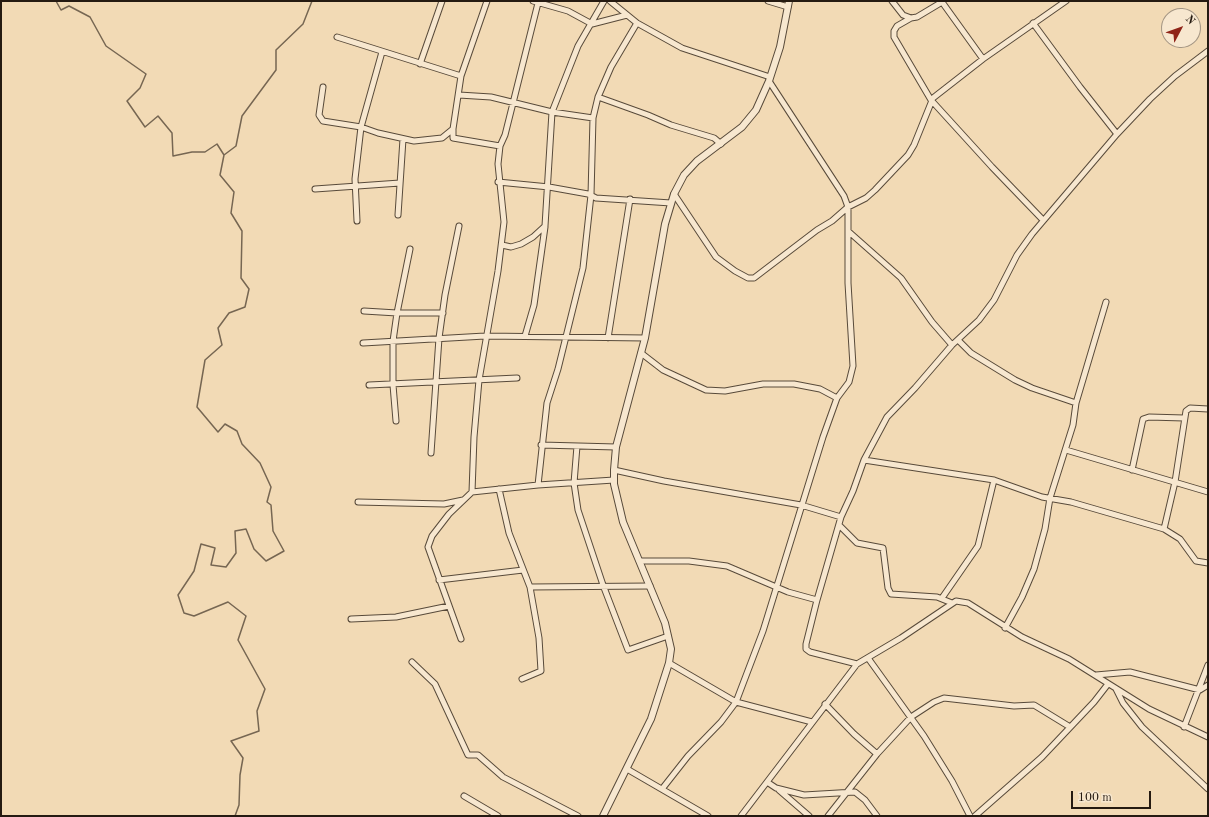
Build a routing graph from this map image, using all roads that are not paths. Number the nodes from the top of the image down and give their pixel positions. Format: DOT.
graph roads {
  1 [pos="442,1"];
  2 [pos="487,1"];
  3 [pos="604,1"];
  4 [pos="610,1"];
  5 [pos="768,1"];
  6 [pos="892,1"];
  7 [pos="1066,1"];
  8 [pos="536,2"];
  9 [pos="943,2"];
  10 [pos="788,4"];
  11 [pos="627,15"];
  12 [pos="911,18"];
  13 [pos="637,23"];
  14 [pos="1033,23"];
  15 [pos="592,24"];
  16 [pos="337,37"];
  17 [pos="1208,51"];
  18 [pos="382,52"];
  19 [pos="983,60"];
  20 [pos="420,64"];
  21 [pos="461,76"];
  22 [pos="769,79"];
  23 [pos="323,86"];
  24 [pos="459,95"];
  25 [pos="598,97"];
  26 [pos="931,100"];
  27 [pos="513,102"];
  28 [pos="552,112"];
  29 [pos="593,118"];
  30 [pos="361,127"];
  31 [pos="453,129"];
  32 [pos="1117,134"];
  33 [pos="403,139"];
  34 [pos="721,144"];
  35 [pos="500,146"];
  36 [pos="498,182"];
  37 [pos="400,183"];
  38 [pos="355,186"];
  39 [pos="549,187"];
  40 [pos="315,189"];
  41 [pos="674,194"];
  42 [pos="591,195"];
  43 [pos="630,199"];
  44 [pos="671,203"];
  45 [pos="848,208"];
  46 [pos="398,215"];
  47 [pos="1043,220"];
  48 [pos="357,221"];
  49 [pos="459,226"];
  50 [pos="545,226"];
  51 [pos="848,231"];
  52 [pos="502,245"];
  53 [pos="410,249"];
  54 [pos="1106,302"];
  55 [pos="364,311"];
  56 [pos="397,313"];
  57 [pos="442,313"];
  58 [pos="485,336"];
  59 [pos="525,336"];
  60 [pos="567,337"];
  61 [pos="439,338"];
  62 [pos="608,338"];
  63 [pos="645,338"];
  64 [pos="958,340"];
  65 [pos="393,341"];
  66 [pos="363,343"];
  67 [pos="952,345"];
  68 [pos="641,353"];
  69 [pos="517,378"];
  70 [pos="479,380"];
  71 [pos="436,381"];
  72 [pos="368,385"];
  73 [pos="393,385"];
  74 [pos="838,398"];
  75 [pos="1076,403"];
  76 [pos="1208,409"];
  77 [pos="1184,418"];
  78 [pos="396,421"];
  79 [pos="541,445"];
  80 [pos="577,446"];
  81 [pos="616,447"];
  82 [pos="1066,450"];
  83 [pos="431,453"];
  84 [pos="864,460"];
  85 [pos="614,470"];
  86 [pos="1132,470"];
  87 [pos="614,480"];
  88 [pos="994,480"];
  89 [pos="1175,482"];
  90 [pos="574,483"];
  91 [pos="538,485"];
  92 [pos="499,489"];
  93 [pos="472,492"];
  94 [pos="1208,492"];
  95 [pos="1050,498"];
  96 [pos="466,500"];
  97 [pos="358,502"];
  98 [pos="801,505"];
  99 [pos="841,517"];
  100 [pos="839,525"];
  101 [pos="1164,529"];
  102 [pos="640,561"];
  103 [pos="1208,563"];
  104 [pos="523,570"];
  105 [pos="439,580"];
  106 [pos="603,585"];
  107 [pos="650,586"];
  108 [pos="776,586"];
  109 [pos="530,587"];
  110 [pos="942,598"];
  111 [pos="817,600"];
  112 [pos="952,603"];
  113 [pos="449,606"];
  114 [pos="351,619"];
  115 [pos="1005,628"];
  116 [pos="668,636"];
  117 [pos="461,639"];
  118 [pos="868,658"];
  119 [pos="412,662"];
  120 [pos="669,663"];
  121 [pos="857,664"];
  122 [pos="1208,665"];
  123 [pos="1096,675"];
  124 [pos="522,679"];
  125 [pos="1108,684"];
  126 [pos="1208,685"];
  127 [pos="1116,688"];
  128 [pos="1200,690"];
  129 [pos="736,702"];
  130 [pos="825,704"];
  131 [pos="911,717"];
  132 [pos="812,722"];
  133 [pos="1184,727"];
  134 [pos="1070,728"];
  135 [pos="1208,737"];
  136 [pos="877,754"];
  137 [pos="627,769"];
  138 [pos="767,782"];
  139 [pos="776,788"];
  140 [pos="662,789"];
  141 [pos="1208,789"];
  142 [pos="847,792"];
  143 [pos="464,796"];
  144 [pos="978,815"];
  145 [pos="498,816"];
  146 [pos="578,816"];
  147 [pos="603,816"];
  148 [pos="708,816"];
  149 [pos="741,816"];
  150 [pos="809,816"];
  151 [pos="828,816"];
  152 [pos="877,816"];
  153 [pos="970,816"];
  1 -- 20 [label="street"];
  2 -- 21 [label="street"];
  3 -- 15 [label="street"];
  4 -- 11 [label="street"];
  5 -- 10 [label="street"];
  6 -- 12 [label="street"];
  7 -- 14 [label="street"];
  8 -- 15 [label="street"];
  8 -- 27 [label="street"];
  9 -- 12 [label="street"];
  9 -- 19 [label="street"];
  10 -- 22 [label="street"];
  11 -- 13 [label="street"];
  11 -- 15 [label="street"];
  12 -- 26 [label="street"];
  13 -- 22 [label="street"];
  13 -- 25 [label="street"];
  14 -- 19 [label="street"];
  14 -- 32 [label="street"];
  15 -- 28 [label="street"];
  16 -- 18 [label="street"];
  17 -- 32 [label="street"];
  18 -- 20 [label="street"];
  18 -- 30 [label="street"];
  19 -- 26 [label="street"];
  20 -- 21 [label="street"];
  21 -- 24 [label="street"];
  22 -- 34 [label="street"];
  22 -- 45 [label="street"];
  23 -- 30 [label="street"];
  24 -- 27 [label="street"];
  24 -- 31 [label="street"];
  25 -- 29 [label="street"];
  25 -- 34 [label="street"];
  26 -- 45 [label="street"];
  26 -- 47 [label="street"];
  27 -- 28 [label="street"];
  27 -- 35 [label="street"];
  28 -- 29 [label="street"];
  28 -- 39 [label="street"];
  29 -- 42 [label="street"];
  30 -- 33 [label="street"];
  30 -- 38 [label="street"];
  31 -- 33 [label="street"];
  31 -- 35 [label="street"];
  32 -- 47 [label="street"];
  33 -- 37 [label="street"];
  34 -- 41 [label="street"];
  35 -- 36 [label="street"];
  36 -- 39 [label="street"];
  36 -- 52 [label="street"];
  37 -- 38 [label="street"];
  37 -- 46 [label="street"];
  38 -- 40 [label="street"];
  38 -- 48 [label="street"];
  39 -- 42 [label="street"];
  39 -- 50 [label="street"];
  41 -- 44 [label="street"];
  41 -- 45 [label="street"];
  42 -- 43 [label="street"];
  42 -- 60 [label="street"];
  43 -- 44 [label="street"];
  43 -- 62 [label="street"];
  44 -- 63 [label="street"];
  45 -- 51 [label="street"];
  47 -- 64 [label="street"];
  49 -- 57 [label="street"];
  50 -- 52 [label="street"];
  50 -- 59 [label="street"];
  51 -- 67 [label="street"];
  51 -- 74 [label="street"];
  52 -- 58 [label="street"];
  53 -- 56 [label="street"];
  54 -- 75 [label="street"];
  55 -- 56 [label="street"];
  56 -- 57 [label="street"];
  56 -- 65 [label="street"];
  57 -- 61 [label="street"];
  58 -- 59 [label="street"];
  58 -- 61 [label="street"];
  58 -- 70 [label="street"];
  59 -- 60 [label="street"];
  60 -- 62 [label="street"];
  60 -- 79 [label="street"];
  61 -- 65 [label="street"];
  61 -- 71 [label="street"];
  62 -- 63 [label="street"];
  63 -- 68 [label="street"];
  64 -- 67 [label="street"];
  64 -- 75 [label="street"];
  65 -- 66 [label="street"];
  65 -- 73 [label="street"];
  67 -- 84 [label="street"];
  68 -- 74 [label="street"];
  68 -- 81 [label="street"];
  69 -- 70 [label="street"];
  70 -- 71 [label="street"];
  70 -- 93 [label="street"];
  71 -- 73 [label="street"];
  71 -- 83 [label="street"];
  72 -- 73 [label="street"];
  73 -- 78 [label="street"];
  74 -- 98 [label="street"];
  75 -- 82 [label="street"];
  76 -- 77 [label="street"];
  77 -- 86 [label="street"];
  77 -- 89 [label="street"];
  79 -- 80 [label="street"];
  79 -- 91 [label="street"];
  80 -- 81 [label="street"];
  80 -- 90 [label="street"];
  81 -- 85 [label="street"];
  82 -- 86 [label="street"];
  82 -- 95 [label="street"];
  84 -- 88 [label="street"];
  84 -- 99 [label="street"];
  85 -- 87 [label="street"];
  85 -- 98 [label="street"];
  86 -- 89 [label="street"];
  87 -- 90 [label="street"];
  87 -- 102 [label="street"];
  88 -- 95 [label="street"];
  88 -- 110 [label="street"];
  89 -- 94 [label="street"];
  89 -- 101 [label="street"];
  90 -- 91 [label="street"];
  90 -- 106 [label="street"];
  91 -- 92 [label="street"];
  92 -- 93 [label="street"];
  92 -- 104 [label="street"];
  93 -- 96 [label="street"];
  95 -- 101 [label="street"];
  95 -- 115 [label="street"];
  96 -- 97 [label="street"];
  96 -- 105 [label="street"];
  98 -- 99 [label="street"];
  98 -- 108 [label="street"];
  99 -- 100 [label="street"];
  100 -- 110 [label="street"];
  100 -- 111 [label="street"];
  101 -- 103 [label="street"];
  102 -- 107 [label="street"];
  102 -- 108 [label="street"];
  104 -- 105 [label="street"];
  104 -- 109 [label="street"];
  105 -- 113 [label="street"];
  106 -- 107 [label="street"];
  106 -- 109 [label="street"];
  106 -- 116 [label="street"];
  107 -- 116 [label="street"];
  108 -- 111 [label="street"];
  108 -- 129 [label="street"];
  109 -- 124 [label="street"];
  110 -- 112 [label="street"];
  111 -- 121 [label="street"];
  112 -- 115 [label="street"];
  112 -- 118 [label="street"];
  113 -- 114 [label="street"];
  113 -- 117 [label="street"];
  115 -- 123 [label="street"];
  116 -- 120 [label="street"];
  118 -- 121 [label="street"];
  118 -- 131 [label="street"];
  119 -- 146 [label="street"];
  120 -- 129 [label="street"];
  120 -- 137 [label="street"];
  121 -- 130 [label="street"];
  122 -- 128 [label="street"];
  123 -- 125 [label="street"];
  123 -- 128 [label="street"];
  125 -- 127 [label="street"];
  125 -- 134 [label="street"];
  126 -- 128 [label="street"];
  127 -- 133 [label="street"];
  127 -- 141 [label="street"];
  128 -- 133 [label="street"];
  129 -- 132 [label="street"];
  129 -- 140 [label="street"];
  130 -- 132 [label="street"];
  130 -- 136 [label="street"];
  131 -- 134 [label="street"];
  131 -- 136 [label="street"];
  131 -- 153 [label="street"];
  132 -- 138 [label="street"];
  133 -- 135 [label="street"];
  134 -- 144 [label="street"];
  136 -- 142 [label="street"];
  137 -- 140 [label="street"];
  137 -- 147 [label="street"];
  138 -- 139 [label="street"];
  138 -- 149 [label="street"];
  139 -- 142 [label="street"];
  139 -- 150 [label="street"];
  140 -- 148 [label="street"];
  142 -- 151 [label="street"];
  142 -- 152 [label="street"];
  143 -- 145 [label="street"];
}
